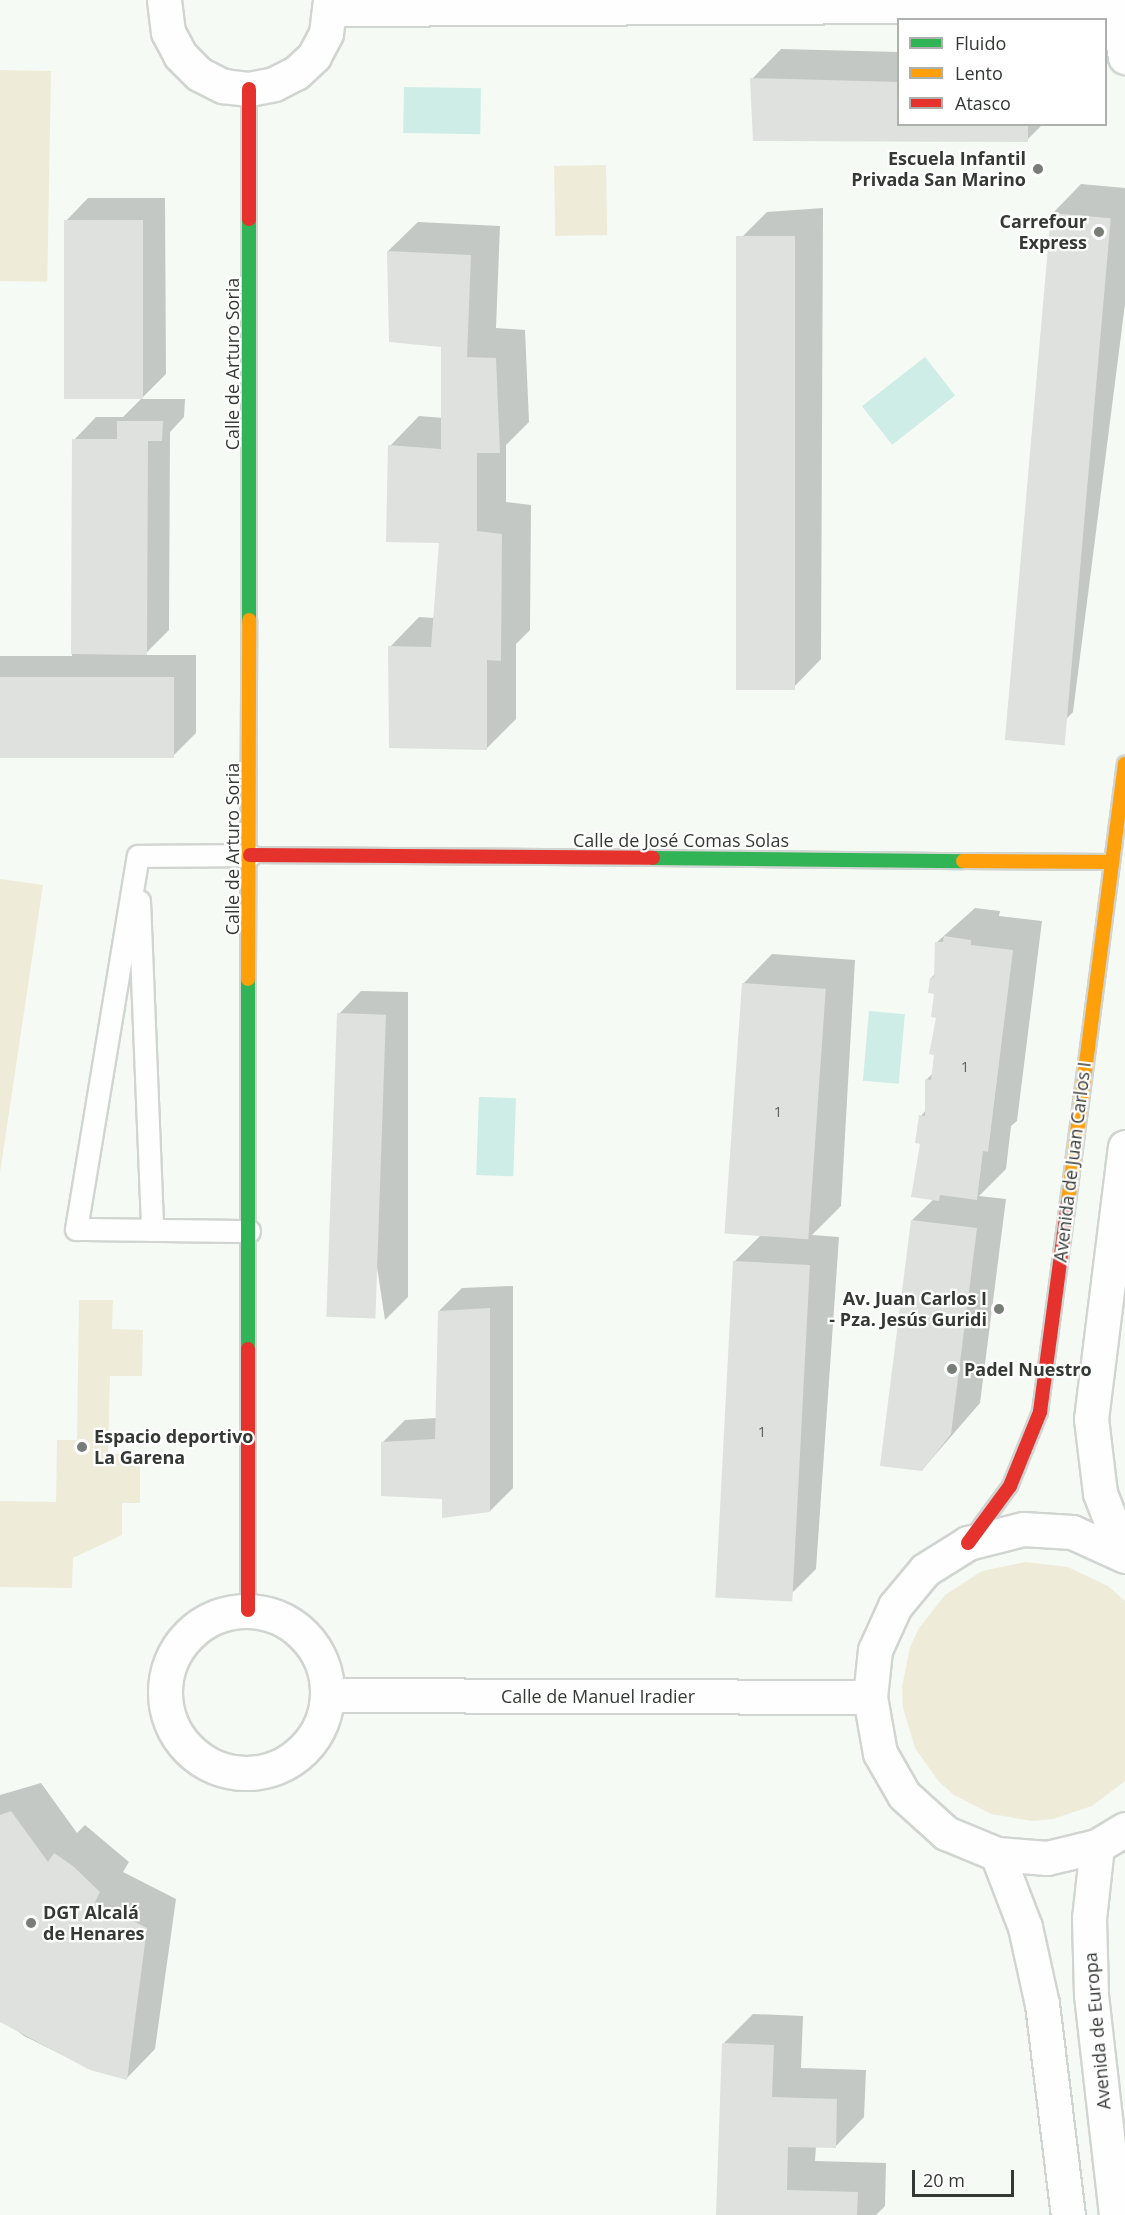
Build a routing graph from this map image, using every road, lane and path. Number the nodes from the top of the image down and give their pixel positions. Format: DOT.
graph roads {
  1 [pos="164,0"];
  2 [pos="1114,2"];
  3 [pos="331,4"];
  4 [pos="1125,57"];
  5 [pos="249,89"];
  6 [pos="1125,764"];
  7 [pos="250,855"];
  8 [pos="138,856"];
  9 [pos="1112,862"];
  10 [pos="1125,1147"];
  11 [pos="152,1230"];
  12 [pos="249,1231"];
  13 [pos="968,1543"];
  14 [pos="1124,1555"];
  15 [pos="248,1610"];
  16 [pos="327,1695"];
  17 [pos="870,1697"];
  18 [pos="1125,1829"];
  19 [pos="1097,1846"];
  20 [pos="997,1854"];
  21 [pos="1068,2215"];
  22 [pos="1116,2215"];
  1 -- 5 [label="street"];
  2 -- 3 [label="street"];
  2 -- 4 [label="street"];
  3 -- 5 [label="street"];
  5 -- 7 [label="street, Calle de Arturo Soria"];
  6 -- 9 [label="street, Avenida de Juan Carlos I"];
  7 -- 8 [label="lane"];
  7 -- 9 [label="street, Calle de José Comas Solas"];
  7 -- 12 [label="street, Calle de Arturo Soria"];
  8 -- 11 [label="lane"];
  8 -- 11 [label="lane"];
  9 -- 13 [label="street, Avenida de Juan Carlos I"];
  10 -- 14 [label="street"];
  11 -- 12 [label="lane"];
  12 -- 15 [label="street, Calle de Arturo Soria"];
  13 -- 14 [label="street"];
  13 -- 17 [label="street"];
  15 -- 16 [label="street"];
  15 -- 16 [label="street"];
  16 -- 17 [label="street, Calle de Manuel Iradier"];
  17 -- 20 [label="street"];
  18 -- 19 [label="street"];
  19 -- 20 [label="street"];
  19 -- 22 [label="street, Avenida de Europa"];
  20 -- 21 [label="street"];
}
